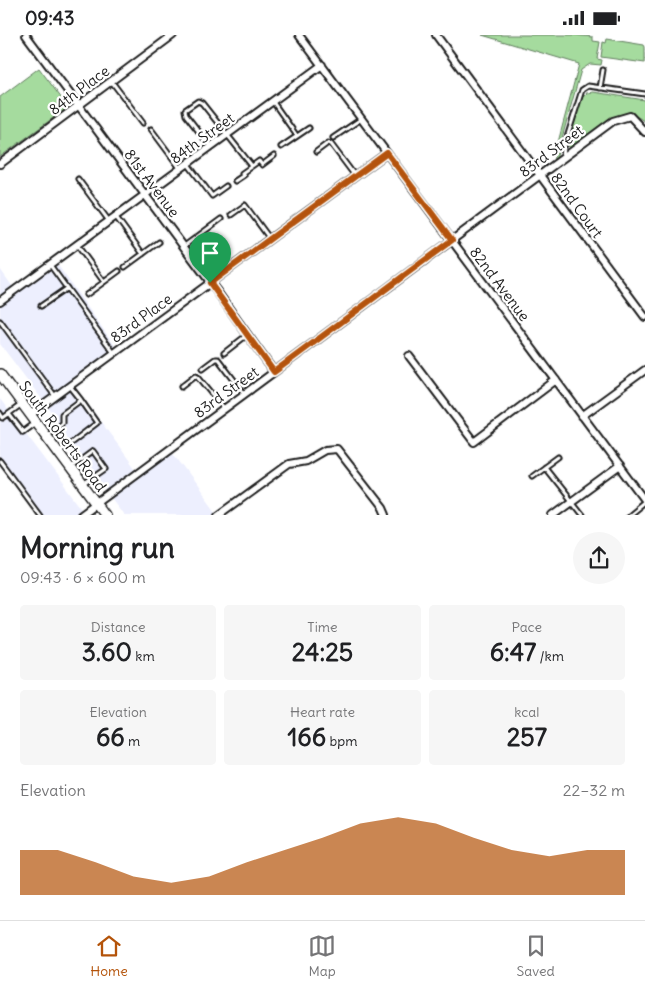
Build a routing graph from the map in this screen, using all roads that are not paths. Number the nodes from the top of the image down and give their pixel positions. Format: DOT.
graph roads {
  1 [pos="26,35"];
  2 [pos="299,35"];
  3 [pos="436,35"];
  4 [pos="171,36"];
  5 [pos="322,65"];
  6 [pos="603,69"];
  7 [pos="112,81"];
  8 [pos="600,88"];
  9 [pos="645,94"];
  10 [pos="272,101"];
  11 [pos="78,107"];
  12 [pos="361,118"];
  13 [pos="143,123"];
  14 [pos="309,128"];
  15 [pos="151,129"];
  16 [pos="645,132"];
  17 [pos="227,134"];
  18 [pos="297,136"];
  19 [pos="333,138"];
  20 [pos="210,147"];
  21 [pos="282,147"];
  22 [pos="316,152"];
  23 [pos="387,153"];
  24 [pos="274,156"];
  25 [pos="563,158"];
  26 [pos="188,163"];
  27 [pos="0,164"];
  28 [pos="252,166"];
  29 [pos="181,169"];
  30 [pos="540,175"];
  31 [pos="355,177"];
  32 [pos="78,179"];
  33 [pos="235,181"];
  34 [pos="226,186"];
  35 [pos="145,195"];
  36 [pos="231,215"];
  37 [pos="116,216"];
  38 [pos="221,219"];
  39 [pos="109,221"];
  40 [pos="270,239"];
  41 [pos="452,240"];
  42 [pos="159,242"];
  43 [pos="76,245"];
  44 [pos="183,247"];
  45 [pos="143,253"];
  46 [pos="50,264"];
  47 [pos="125,267"];
  48 [pos="119,271"];
  49 [pos="104,282"];
  50 [pos="210,283"];
  51 [pos="67,288"];
  52 [pos="86,295"];
  53 [pos="0,301"];
  54 [pos="41,306"];
  55 [pos="645,317"];
  56 [pos="0,321"];
  57 [pos="247,335"];
  58 [pos="114,353"];
  59 [pos="224,353"];
  60 [pos="409,356"];
  61 [pos="203,368"];
  62 [pos="645,370"];
  63 [pos="274,372"];
  64 [pos="1,379"];
  65 [pos="556,380"];
  66 [pos="70,386"];
  67 [pos="182,386"];
  68 [pos="244,394"];
  69 [pos="55,397"];
  70 [pos="81,400"];
  71 [pos="22,404"];
  72 [pos="224,409"];
  73 [pos="0,413"];
  74 [pos="9,414"];
  75 [pos="582,416"];
  76 [pos="33,419"];
  77 [pos="46,436"];
  78 [pos="58,452"];
  79 [pos="558,457"];
  80 [pos="0,461"];
  81 [pos="620,466"];
  82 [pos="544,467"];
  83 [pos="70,468"];
  84 [pos="532,476"];
  85 [pos="83,485"];
  86 [pos="645,501"];
  87 [pos="571,502"];
  88 [pos="96,503"];
  89 [pos="40,515"];
  90 [pos="80,515"];
  91 [pos="105,515"];
  92 [pos="219,515"];
  93 [pos="386,515"];
  94 [pos="553,515"];
  95 [pos="582,515"];
  96 [pos="628,515"];
  1 -- 11 [label="street, 81st Avenue"];
  2 -- 5 [label="street, 82nd Avenue"];
  3 -- 30 [label="street, 82nd Court"];
  4 -- 7 [label="street, 84th Place"];
  5 -- 10 [label="street, 84th Street"];
  5 -- 12 [label="street, 82nd Avenue"];
  6 -- 8 [label="lane"];
  7 -- 11 [label="street, 84th Place"];
  7 -- 13 [label="lane"];
  8 -- 9 [label="lane"];
  8 -- 25 [label="lane"];
  10 -- 17 [label="street, 84th Street"];
  10 -- 18 [label="lane"];
  11 -- 27 [label="street, 84th Place"];
  11 -- 35 [label="street, 81st Avenue"];
  12 -- 19 [label="lane"];
  12 -- 23 [label="street, 82nd Avenue"];
  14 -- 18 [label="lane"];
  15 -- 29 [label="lane"];
  16 -- 25 [label="street, 83rd Street"];
  17 -- 20 [label="street, 84th Street"];
  17 -- 20 [label="lane"];
  17 -- 28 [label="lane"];
  18 -- 21 [label="lane"];
  20 -- 26 [label="street, 84th Street"];
  22 -- 31 [label="lane"];
  23 -- 31 [label="street, 83rd Place"];
  23 -- 41 [label="street, 82nd Avenue"];
  24 -- 28 [label="lane"];
  25 -- 30 [label="street, 83rd Street"];
  26 -- 29 [label="street, 84th Street"];
  26 -- 34 [label="lane"];
  28 -- 33 [label="lane"];
  29 -- 35 [label="street, 84th Street"];
  30 -- 41 [label="street, 83rd Street"];
  30 -- 55 [label="street, 82nd Court"];
  31 -- 40 [label="street, 83rd Place"];
  32 -- 39 [label="lane"];
  35 -- 37 [label="street, 84th Street"];
  35 -- 44 [label="street, 81st Avenue"];
  36 -- 40 [label="lane"];
  37 -- 39 [label="street, 84th Street"];
  37 -- 45 [label="lane"];
  38 -- 44 [label="lane"];
  39 -- 43 [label="street, 84th Street"];
  40 -- 50 [label="street, 83rd Place"];
  41 -- 63 [label="street, 83rd Street"];
  41 -- 65 [label="street, 82nd Avenue"];
  42 -- 45 [label="lane"];
  43 -- 46 [label="street, 84th Street"];
  43 -- 49 [label="lane"];
  44 -- 50 [label="street, 81st Avenue"];
  45 -- 47 [label="lane"];
  46 -- 51 [label="lane"];
  46 -- 53 [label="street, 84th Street"];
  48 -- 49 [label="lane"];
  49 -- 52 [label="lane"];
  50 -- 57 [label="street, 81st Avenue"];
  50 -- 58 [label="street, 83rd Place"];
  51 -- 54 [label="lane"];
  51 -- 58 [label="lane"];
  56 -- 69 [label="lane"];
  57 -- 59 [label="lane"];
  57 -- 63 [label="street, 81st Avenue"];
  58 -- 66 [label="street, 83rd Place"];
  60 -- 65 [label="street"];
  61 -- 68 [label="lane"];
  62 -- 75 [label="street"];
  63 -- 68 [label="street, 83rd Street"];
  64 -- 71 [label="street, South Roberts Road"];
  65 -- 75 [label="street, 82nd Avenue"];
  66 -- 69 [label="street, 83rd Place"];
  66 -- 70 [label="lane"];
  67 -- 72 [label="lane"];
  68 -- 72 [label="street, 83rd Street"];
  69 -- 76 [label="street, 83rd Place"];
  70 -- 77 [label="lane"];
  70 -- 78 [label="lane"];
  71 -- 74 [label="lane"];
  71 -- 76 [label="street, South Roberts Road"];
  72 -- 88 [label="street, 83rd Street"];
  73 -- 74 [label="lane"];
  74 -- 76 [label="lane"];
  75 -- 81 [label="street, 82nd Avenue"];
  76 -- 77 [label="street, South Roberts Road"];
  77 -- 78 [label="street, South Roberts Road"];
  78 -- 83 [label="street, South Roberts Road"];
  79 -- 82 [label="lane"];
  80 -- 89 [label="lane"];
  81 -- 86 [label="street, 82nd Avenue"];
  81 -- 87 [label="street"];
  82 -- 84 [label="lane"];
  82 -- 87 [label="lane"];
  83 -- 85 [label="street, South Roberts Road"];
  83 -- 85 [label="lane"];
  85 -- 88 [label="street, South Roberts Road"];
  86 -- 96 [label="lane"];
  87 -- 94 [label="street"];
  87 -- 95 [label="lane"];
  88 -- 90 [label="street, 83rd Street"];
  88 -- 91 [label="street, South Roberts Road"];
  92 -- 93 [label="street"];
}
